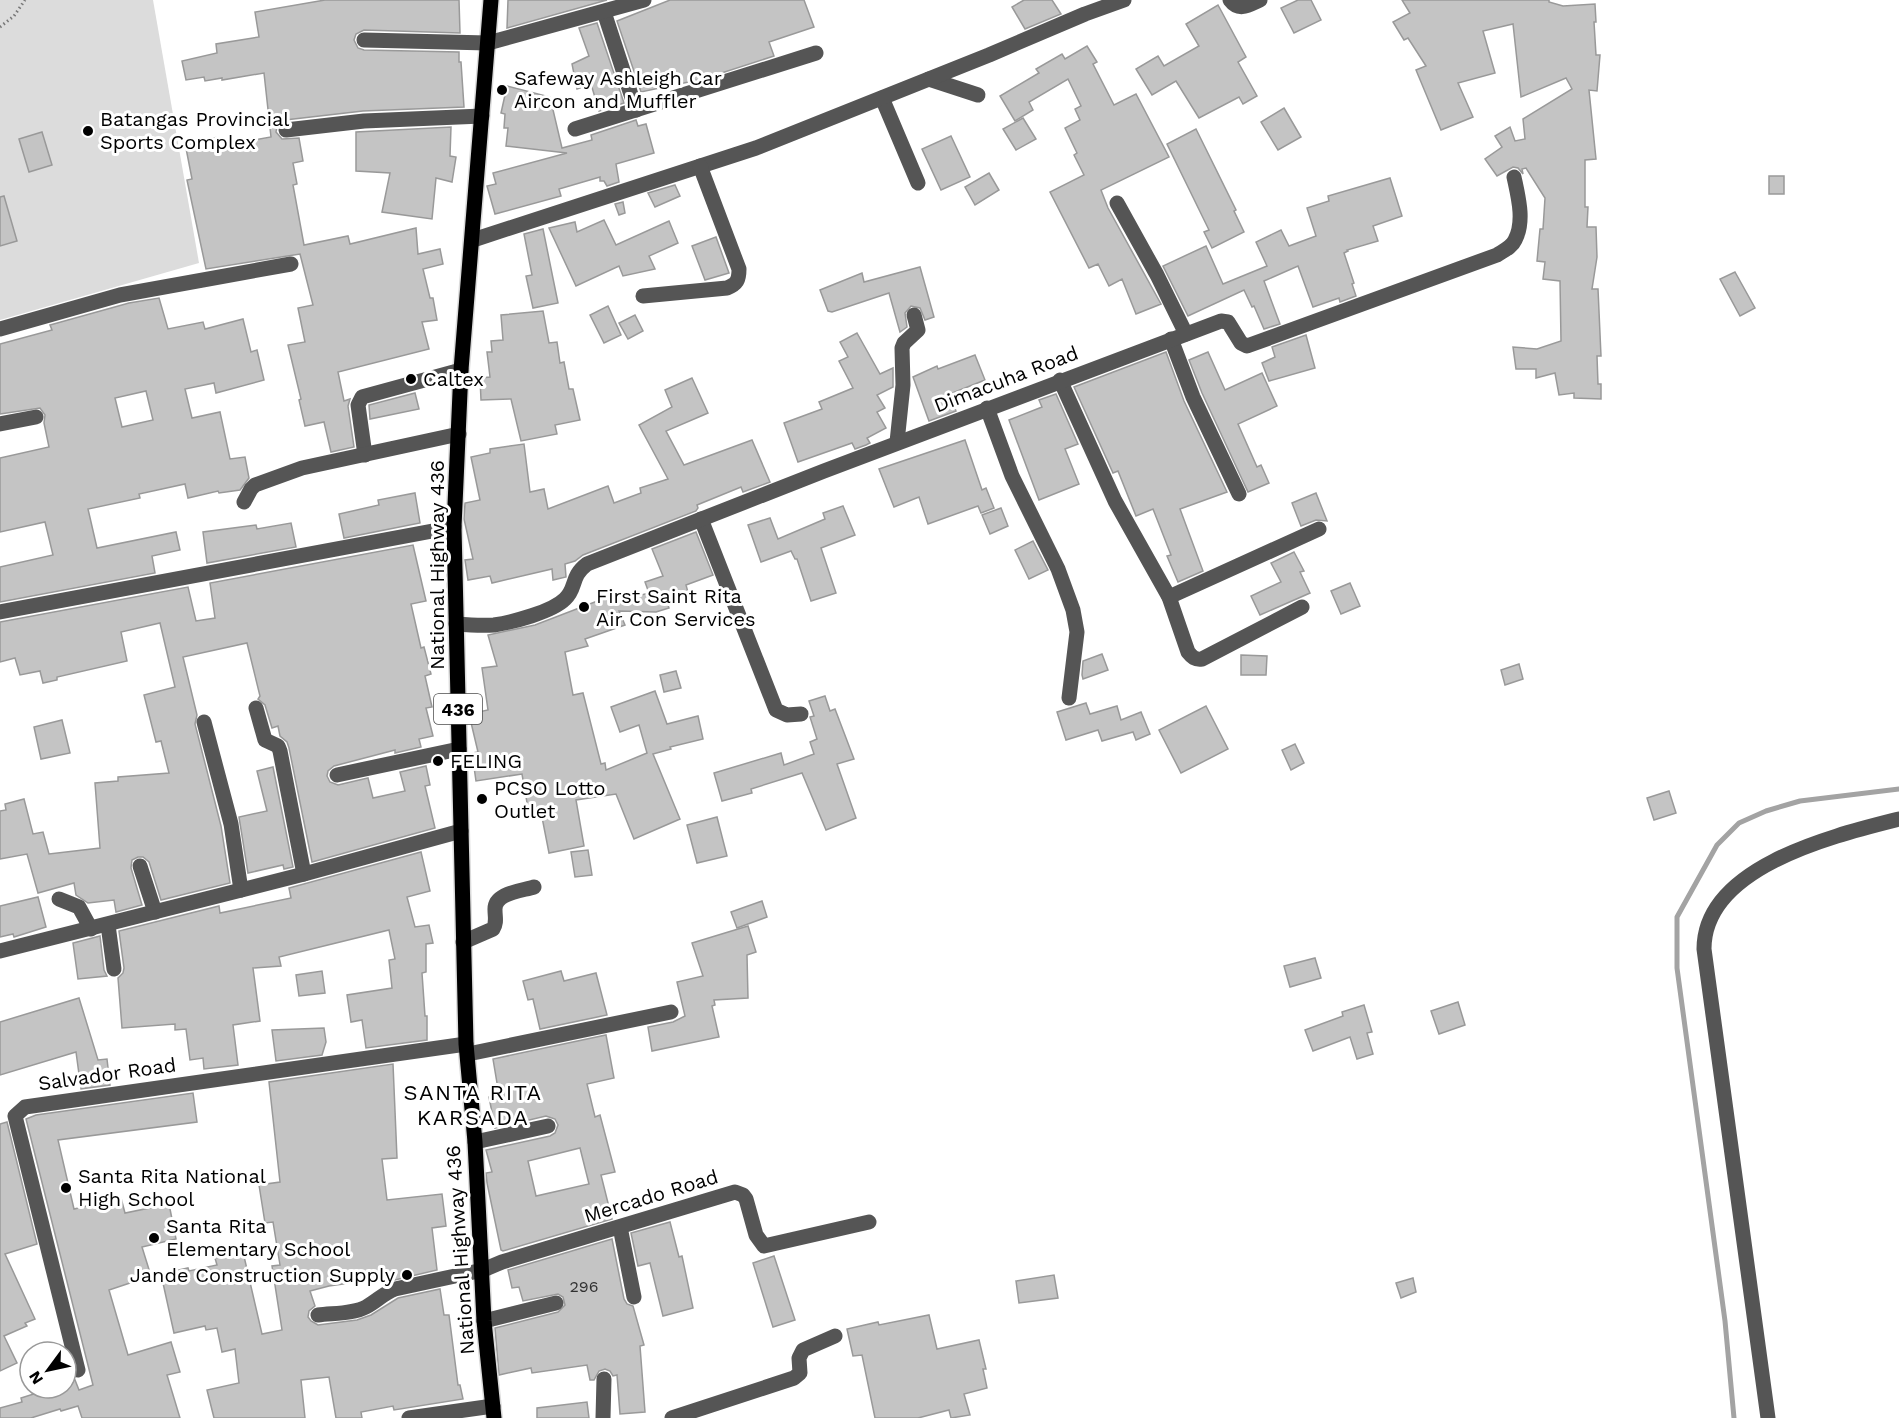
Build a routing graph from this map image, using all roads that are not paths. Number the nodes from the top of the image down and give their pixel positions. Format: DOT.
graph roads {
  1 [pos="491,0"];
  2 [pos="644,0"];
  3 [pos="1124,0"];
  4 [pos="1230,0"];
  5 [pos="1260,0"];
  6 [pos="604,12"];
  7 [pos="364,40"];
  8 [pos="488,44"];
  9 [pos="816,53"];
  10 [pos="929,79"];
  11 [pos="978,95"];
  12 [pos="882,98"];
  13 [pos="636,110"];
  14 [pos="482,116"];
  15 [pos="576,129"];
  16 [pos="286,130"];
  17 [pos="700,166"];
  18 [pos="1514,177"];
  19 [pos="918,183"];
  20 [pos="1118,202"];
  21 [pos="473,240"];
  22 [pos="291,264"];
  23 [pos="644,296"];
  24 [pos="914,315"];
  25 [pos="0,329"];
  26 [pos="1178,336"];
  27 [pos="461,370"];
  28 [pos="1060,380"];
  29 [pos="987,408"];
  30 [pos="36,417"];
  31 [pos="0,423"];
  32 [pos="459,434"];
  33 [pos="897,442"];
  34 [pos="365,455"];
  35 [pos="1239,494"];
  36 [pos="244,501"];
  37 [pos="701,519"];
  38 [pos="454,527"];
  39 [pos="1318,529"];
  40 [pos="1169,597"];
  41 [pos="1302,607"];
  42 [pos="0,612"];
  43 [pos="456,624"];
  44 [pos="1069,698"];
  45 [pos="256,708"];
  46 [pos="801,714"];
  47 [pos="204,722"];
  48 [pos="459,749"];
  49 [pos="337,775"];
  50 [pos="1899,819"];
  51 [pos="461,831"];
  52 [pos="140,866"];
  53 [pos="304,874"];
  54 [pos="534,887"];
  55 [pos="241,890"];
  56 [pos="59,899"];
  57 [pos="155,912"];
  58 [pos="108,925"];
  59 [pos="91,929"];
  60 [pos="463,942"];
  61 [pos="0,951"];
  62 [pos="114,969"];
  63 [pos="671,1012"];
  64 [pos="467,1049"];
  65 [pos="548,1126"];
  66 [pos="475,1142"];
  67 [pos="869,1222"];
  68 [pos="620,1227"];
  69 [pos="483,1270"];
  70 [pos="634,1297"];
  71 [pos="556,1303"];
  72 [pos="318,1315"];
  73 [pos="484,1321"];
  74 [pos="835,1336"];
  75 [pos="71,1340"];
  76 [pos="604,1379"];
  77 [pos="493,1412"];
  78 [pos="409,1418"];
  79 [pos="603,1418"];
  80 [pos="672,1418"];
  81 [pos="1768,1418"];
  1 -- 8 [label="main road, National Highway 436 / 436"];
  2 -- 6 [label="street"];
  3 -- 10 [label="street"];
  4 -- 5 [label="street"];
  6 -- 8 [label="street"];
  6 -- 13 [label="street"];
  7 -- 8 [label="street"];
  8 -- 14 [label="main road, National Highway 436 / 436"];
  9 -- 13 [label="street"];
  10 -- 11 [label="street"];
  10 -- 12 [label="street"];
  12 -- 17 [label="street"];
  12 -- 19 [label="street"];
  13 -- 15 [label="street"];
  14 -- 16 [label="street"];
  14 -- 21 [label="main road, National Highway 436 / 436"];
  17 -- 21 [label="street"];
  17 -- 23 [label="street"];
  18 -- 26 [label="street, Dimacuha Road"];
  20 -- 26 [label="street"];
  21 -- 27 [label="main road, National Highway 436 / 436"];
  22 -- 25 [label="street"];
  24 -- 33 [label="street"];
  26 -- 28 [label="street, Dimacuha Road"];
  26 -- 35 [label="street"];
  27 -- 32 [label="main road, National Highway 436 / 436"];
  27 -- 34 [label="street"];
  28 -- 29 [label="street, Dimacuha Road"];
  28 -- 40 [label="street"];
  29 -- 33 [label="street, Dimacuha Road"];
  29 -- 44 [label="street"];
  30 -- 31 [label="street"];
  32 -- 34 [label="street"];
  32 -- 38 [label="main road, National Highway 436 / 436"];
  33 -- 37 [label="street, Dimacuha Road"];
  34 -- 36 [label="street"];
  37 -- 43 [label="street, Dimacuha Road"];
  37 -- 46 [label="street"];
  38 -- 42 [label="street"];
  38 -- 43 [label="main road, National Highway 436 / 436"];
  39 -- 40 [label="street"];
  40 -- 41 [label="street"];
  43 -- 48 [label="main road, National Highway 436 / 436"];
  45 -- 53 [label="street"];
  47 -- 55 [label="street"];
  48 -- 49 [label="street"];
  48 -- 51 [label="main road, National Highway 436 / 436"];
  50 -- 81 [label="street"];
  51 -- 53 [label="street"];
  51 -- 60 [label="main road, National Highway 436 / 436"];
  52 -- 57 [label="street"];
  53 -- 55 [label="street"];
  54 -- 60 [label="street"];
  55 -- 57 [label="street"];
  56 -- 59 [label="street"];
  57 -- 58 [label="street"];
  58 -- 59 [label="street"];
  58 -- 62 [label="street"];
  59 -- 61 [label="street"];
  60 -- 64 [label="main road, National Highway 436 / 436"];
  63 -- 64 [label="street, Salvador Road"];
  64 -- 66 [label="main road, National Highway 436 / 436"];
  64 -- 75 [label="street, Salvador Road"];
  65 -- 66 [label="street"];
  66 -- 69 [label="main road, National Highway 436 / 436"];
  67 -- 68 [label="street, Mercado Road"];
  68 -- 69 [label="street, Mercado Road"];
  68 -- 70 [label="street"];
  69 -- 72 [label="street, Mercado Road"];
  69 -- 73 [label="main road, National Highway 436 / 436"];
  71 -- 73 [label="street"];
  73 -- 77 [label="main road, National Highway 436 / 436"];
  74 -- 80 [label="street"];
  76 -- 79 [label="street"];
  77 -- 78 [label="street"];
}
